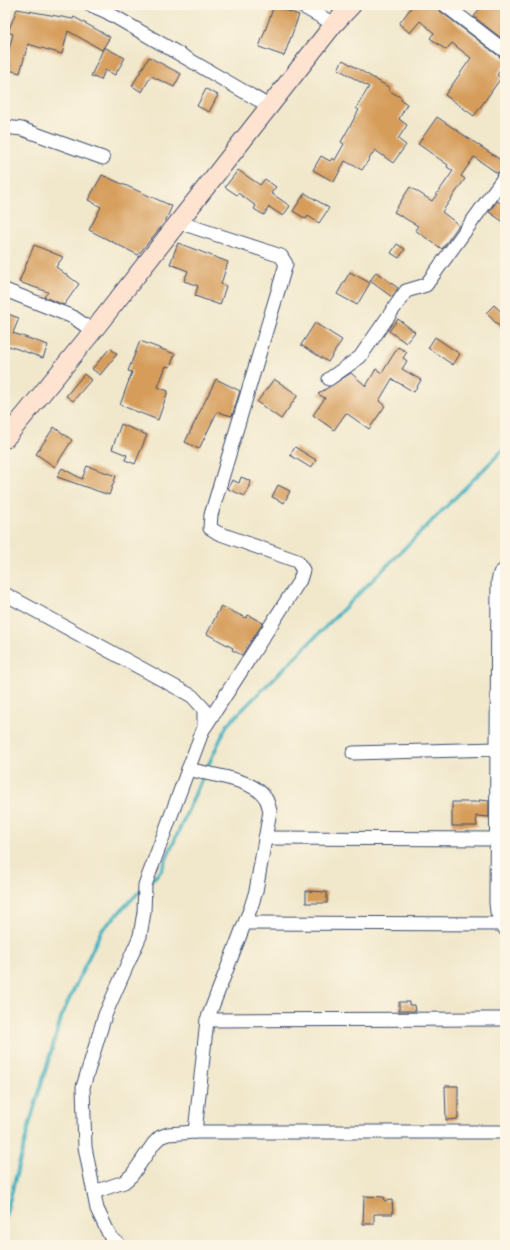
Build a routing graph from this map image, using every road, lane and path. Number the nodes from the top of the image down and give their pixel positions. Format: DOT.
graph roads {
  1 [pos="91,5"];
  2 [pos="300,5"];
  3 [pos="352,5"];
  4 [pos="445,5"];
  5 [pos="334,24"];
  6 [pos="505,51"];
  7 [pos="269,106"];
  8 [pos="5,127"];
  9 [pos="103,158"];
  10 [pos="505,176"];
  11 [pos="178,222"];
  12 [pos="5,290"];
  13 [pos="93,331"];
  14 [pos="329,379"];
  15 [pos="5,439"];
  16 [pos="505,569"];
  17 [pos="5,594"];
  18 [pos="501,677"];
  19 [pos="204,727"];
  20 [pos="497,749"];
  21 [pos="353,753"];
  22 [pos="188,769"];
  23 [pos="501,792"];
  24 [pos="265,838"];
  25 [pos="497,839"];
  26 [pos="501,903"];
  27 [pos="246,923"];
  28 [pos="504,927"];
  29 [pos="505,1019"];
  30 [pos="207,1020"];
  31 [pos="195,1132"];
  32 [pos="505,1132"];
  33 [pos="94,1192"];
  34 [pos="120,1245"];
  1 -- 7 [label="street"];
  2 -- 5 [label="street"];
  3 -- 5 [label="street"];
  4 -- 6 [label="street"];
  5 -- 7 [label="street"];
  7 -- 11 [label="street"];
  8 -- 9 [label="street"];
  10 -- 14 [label="street"];
  11 -- 13 [label="street"];
  11 -- 19 [label="street"];
  12 -- 13 [label="street"];
  13 -- 15 [label="street"];
  16 -- 18 [label="street"];
  17 -- 19 [label="street"];
  18 -- 20 [label="street"];
  19 -- 22 [label="street"];
  20 -- 21 [label="street"];
  20 -- 23 [label="street"];
  22 -- 24 [label="street"];
  22 -- 33 [label="street"];
  23 -- 25 [label="street"];
  24 -- 25 [label="street"];
  24 -- 27 [label="street"];
  25 -- 26 [label="street"];
  26 -- 28 [label="street"];
  27 -- 28 [label="street"];
  27 -- 30 [label="street"];
  29 -- 30 [label="street"];
  30 -- 31 [label="street"];
  31 -- 32 [label="street"];
  31 -- 33 [label="street"];
  33 -- 34 [label="street"];
}
